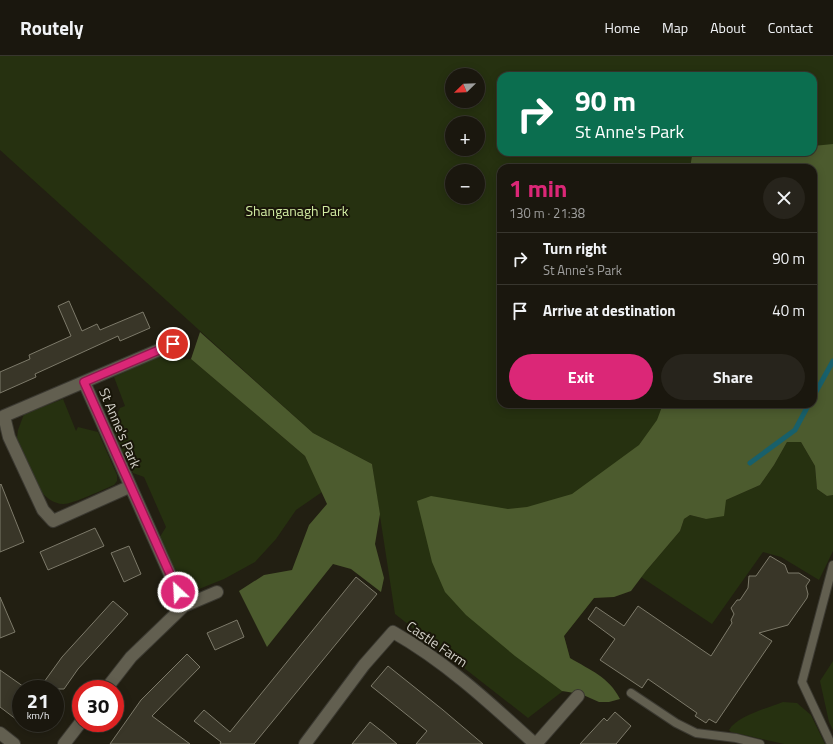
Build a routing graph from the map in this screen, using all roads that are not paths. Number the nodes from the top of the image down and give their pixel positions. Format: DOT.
graph roads {
  1 [pos="173,344"];
  2 [pos="84,382"];
  3 [pos="129,486"];
  4 [pos="833,565"];
  5 [pos="218,592"];
  6 [pos="184,606"];
  7 [pos="113,680"];
  8 [pos="631,693"];
  9 [pos="578,696"];
  10 [pos="73,732"];
  11 [pos="0,733"];
  12 [pos="14,744"];
  13 [pos="64,744"];
  14 [pos="305,744"];
  15 [pos="536,744"];
  16 [pos="760,744"];
  17 [pos="832,744"];
  1 -- 2 [label="street, St Anne's Park"];
  2 -- 3 [label="street, St Anne's Park"];
  2 -- 3 [label="street, St Anne's Park"];
  3 -- 6 [label="street, St Anne's Park"];
  4 -- 17 [label="lane"];
  5 -- 6 [label="street"];
  6 -- 7 [label="street"];
  8 -- 16 [label="lane"];
  9 -- 15 [label="street, Castle Farm"];
  10 -- 13 [label="street"];
  11 -- 12 [label="street"];
  14 -- 15 [label="street, Castle Farm"];
}
